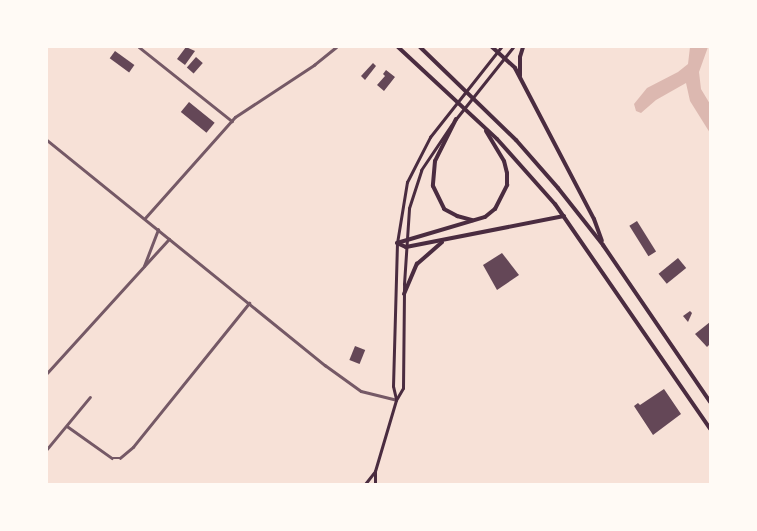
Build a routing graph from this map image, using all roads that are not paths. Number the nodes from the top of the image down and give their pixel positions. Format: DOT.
graph roads {
  1 [pos="139,47"];
  2 [pos="336,47"];
  3 [pos="398,47"];
  4 [pos="420,47"];
  5 [pos="492,47"];
  6 [pos="501,47"];
  7 [pos="513,47"];
  8 [pos="523,47"];
  9 [pos="496,53"];
  10 [pos="504,59"];
  11 [pos="520,78"];
  12 [pos="456,119"];
  13 [pos="232,121"];
  14 [pos="484,127"];
  15 [pos="47,140"];
  16 [pos="564,216"];
  17 [pos="145,218"];
  18 [pos="472,220"];
  19 [pos="158,230"];
  20 [pos="169,239"];
  21 [pos="407,239"];
  22 [pos="443,241"];
  23 [pos="397,243"];
  24 [pos="603,245"];
  25 [pos="406,248"];
  26 [pos="143,268"];
  27 [pos="404,294"];
  28 [pos="249,303"];
  29 [pos="47,373"];
  30 [pos="90,397"];
  31 [pos="396,400"];
  32 [pos="710,402"];
  33 [pos="67,426"];
  34 [pos="710,429"];
  35 [pos="47,450"];
  36 [pos="375,471"];
  37 [pos="365,484"];
  38 [pos="375,484"];
  1 -- 13 [label="street"];
  2 -- 13 [label="street"];
  3 -- 14 [label="highway"];
  4 -- 24 [label="highway"];
  5 -- 9 [label="highway"];
  6 -- 9 [label="main road"];
  7 -- 10 [label="main road"];
  8 -- 11 [label="highway"];
  9 -- 10 [label="highway"];
  9 -- 23 [label="main road"];
  10 -- 11 [label="highway"];
  10 -- 12 [label="main road"];
  11 -- 24 [label="highway"];
  12 -- 18 [label="highway"];
  12 -- 21 [label="main road"];
  13 -- 17 [label="street"];
  14 -- 16 [label="highway"];
  14 -- 18 [label="highway"];
  15 -- 17 [label="street"];
  16 -- 22 [label="highway"];
  16 -- 34 [label="highway"];
  17 -- 19 [label="street"];
  18 -- 21 [label="highway"];
  19 -- 20 [label="street"];
  19 -- 26 [label="street"];
  20 -- 26 [label="street"];
  20 -- 28 [label="street"];
  21 -- 23 [label="highway"];
  21 -- 25 [label="main road"];
  22 -- 25 [label="highway"];
  22 -- 27 [label="highway"];
  23 -- 25 [label="highway"];
  23 -- 31 [label="main road"];
  24 -- 32 [label="highway"];
  25 -- 27 [label="main road"];
  26 -- 29 [label="street"];
  27 -- 31 [label="main road"];
  28 -- 31 [label="street"];
  28 -- 33 [label="street"];
  30 -- 33 [label="street"];
  31 -- 36 [label="main road"];
  33 -- 35 [label="street"];
  36 -- 37 [label="main road"];
  36 -- 38 [label="main road"];
}
